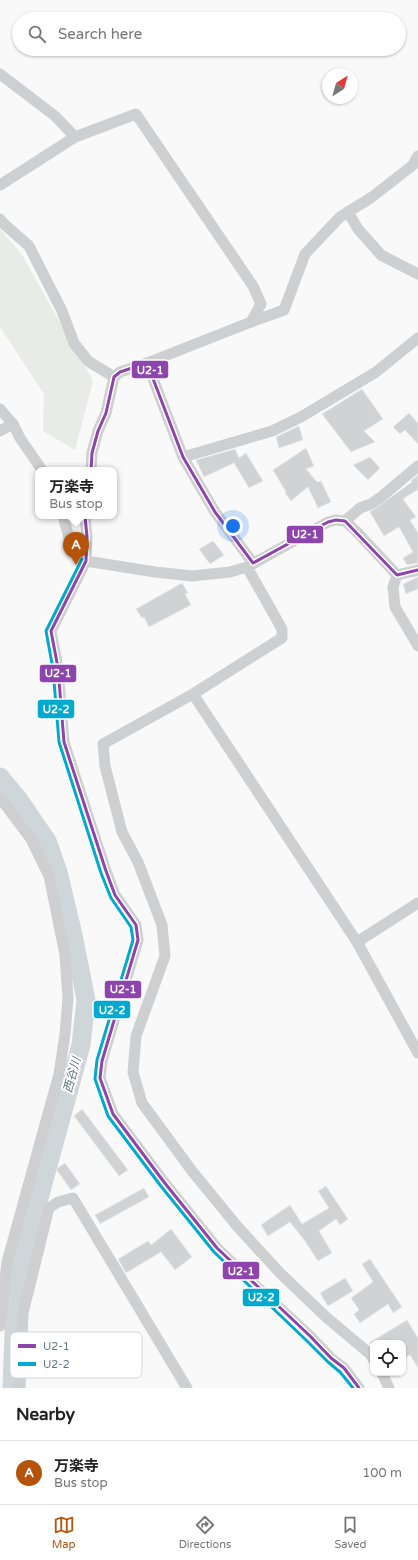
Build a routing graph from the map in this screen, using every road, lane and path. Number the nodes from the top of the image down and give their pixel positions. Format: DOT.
graph roads {
  1 [pos="0,74"];
  2 [pos="76,137"];
  3 [pos="418,156"];
  4 [pos="0,185"];
  5 [pos="348,212"];
  6 [pos="0,219"];
  7 [pos="418,274"];
  8 [pos="250,322"];
  9 [pos="418,338"];
  10 [pos="147,363"];
  11 [pos="114,377"];
  12 [pos="0,409"];
  13 [pos="13,424"];
  14 [pos="0,431"];
  15 [pos="183,457"];
  16 [pos="418,466"];
  17 [pos="40,467"];
  18 [pos="91,467"];
  19 [pos="64,519"];
  20 [pos="85,519"];
  21 [pos="345,521"];
  22 [pos="86,561"];
  23 [pos="250,564"];
  24 [pos="418,570"];
  25 [pos="397,575"];
  26 [pos="418,646"];
  27 [pos="193,694"];
  28 [pos="0,798"];
  29 [pos="418,903"];
  30 [pos="357,942"];
  31 [pos="418,1052"];
  32 [pos="0,1326"];
  33 [pos="22,1332"];
  34 [pos="370,1354"];
  35 [pos="383,1376"];
  36 [pos="20,1378"];
  37 [pos="20,1388"];
  38 [pos="187,1388"];
  39 [pos="359,1388"];
  40 [pos="389,1388"];
  1 -- 2 [label="street"];
  2 -- 4 [label="street"];
  2 -- 8 [label="street"];
  3 -- 5 [label="street"];
  5 -- 7 [label="street"];
  5 -- 8 [label="street"];
  6 -- 11 [label="street"];
  8 -- 10 [label="street"];
  9 -- 15 [label="street"];
  10 -- 11 [label="street"];
  10 -- 15 [label="street"];
  11 -- 18 [label="street"];
  12 -- 13 [label="street"];
  13 -- 14 [label="street"];
  13 -- 17 [label="street"];
  15 -- 23 [label="street"];
  16 -- 21 [label="street"];
  19 -- 22 [label="street"];
  20 -- 22 [label="street"];
  21 -- 23 [label="street"];
  21 -- 25 [label="street"];
  22 -- 23 [label="street"];
  22 -- 39 [label="street"];
  23 -- 27 [label="street"];
  24 -- 25 [label="street"];
  25 -- 26 [label="street"];
  27 -- 30 [label="street"];
  27 -- 34 [label="street"];
  28 -- 32 [label="street"];
  29 -- 30 [label="street"];
  30 -- 31 [label="street"];
  33 -- 38 [label="street"];
  35 -- 40 [label="street"];
  36 -- 37 [label="street"];
}
